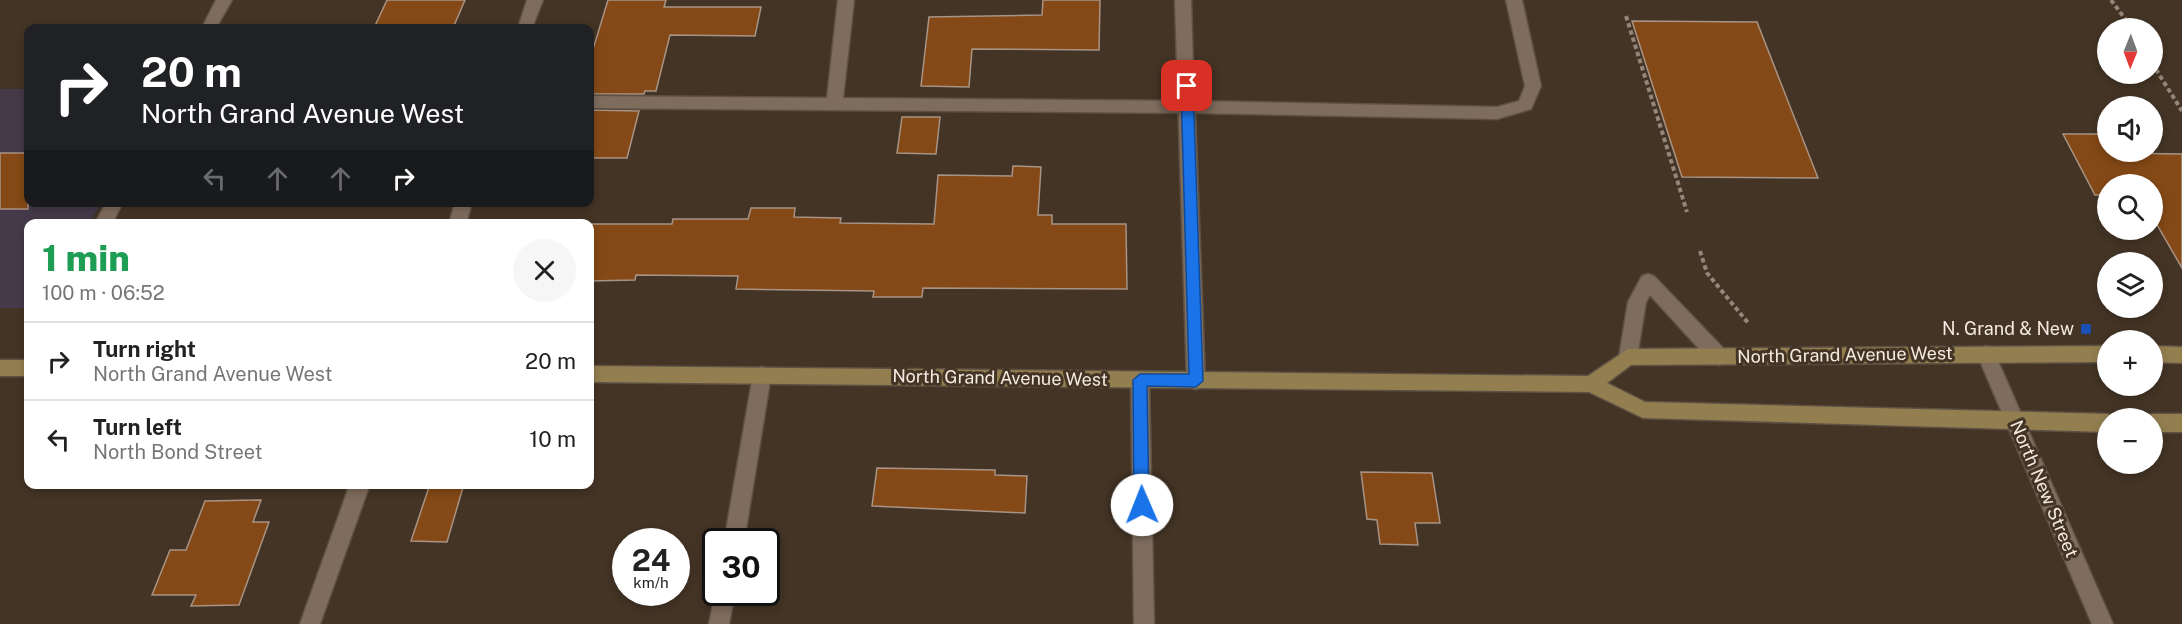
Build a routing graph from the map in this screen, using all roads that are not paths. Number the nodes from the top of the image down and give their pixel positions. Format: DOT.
graph roads {
  1 [pos="224,0"];
  2 [pos="535,0"];
  3 [pos="846,0"];
  4 [pos="1183,0"];
  5 [pos="1514,0"];
  6 [pos="211,24"];
  7 [pos="526,24"];
  8 [pos="594,102"];
  9 [pos="834,105"];
  10 [pos="1188,108"];
  11 [pos="1986,354"];
  12 [pos="2097,354"];
  13 [pos="2163,354"];
  14 [pos="2182,355"];
  15 [pos="1628,357"];
  16 [pos="1719,357"];
  17 [pos="24,366"];
  18 [pos="0,368"];
  19 [pos="594,374"];
  20 [pos="762,375"];
  21 [pos="1140,380"];
  22 [pos="1196,381"];
  23 [pos="1590,384"];
  24 [pos="2016,422"];
  25 [pos="2097,423"];
  26 [pos="2163,423"];
  27 [pos="2182,423"];
  28 [pos="358,489"];
  29 [pos="736,528"];
  30 [pos="722,606"];
  31 [pos="310,624"];
  32 [pos="719,624"];
  33 [pos="1144,624"];
  34 [pos="2103,624"];
  1 -- 6 [label="street"];
  2 -- 7 [label="street"];
  3 -- 9 [label="street"];
  4 -- 10 [label="street"];
  5 -- 10 [label="street"];
  8 -- 9 [label="street"];
  9 -- 10 [label="street"];
  10 -- 22 [label="street"];
  11 -- 12 [label="main road, North Grand Avenue West"];
  11 -- 16 [label="main road, North Grand Avenue West"];
  11 -- 24 [label="street, North New Street"];
  13 -- 14 [label="main road"];
  15 -- 16 [label="main road, North Grand Avenue West"];
  15 -- 16 [label="street"];
  15 -- 23 [label="main road"];
  17 -- 18 [label="main road"];
  19 -- 20 [label="main road, North Grand Avenue West"];
  20 -- 21 [label="main road, North Grand Avenue West"];
  20 -- 29 [label="street"];
  21 -- 22 [label="main road, North Grand Avenue West"];
  21 -- 33 [label="street"];
  22 -- 23 [label="main road, North Grand Avenue West"];
  23 -- 24 [label="main road, North Grand Avenue West"];
  24 -- 25 [label="main road, North Grand Avenue West"];
  24 -- 34 [label="street, North New Street"];
  26 -- 27 [label="main road"];
  28 -- 31 [label="street"];
  30 -- 32 [label="street"];
}
